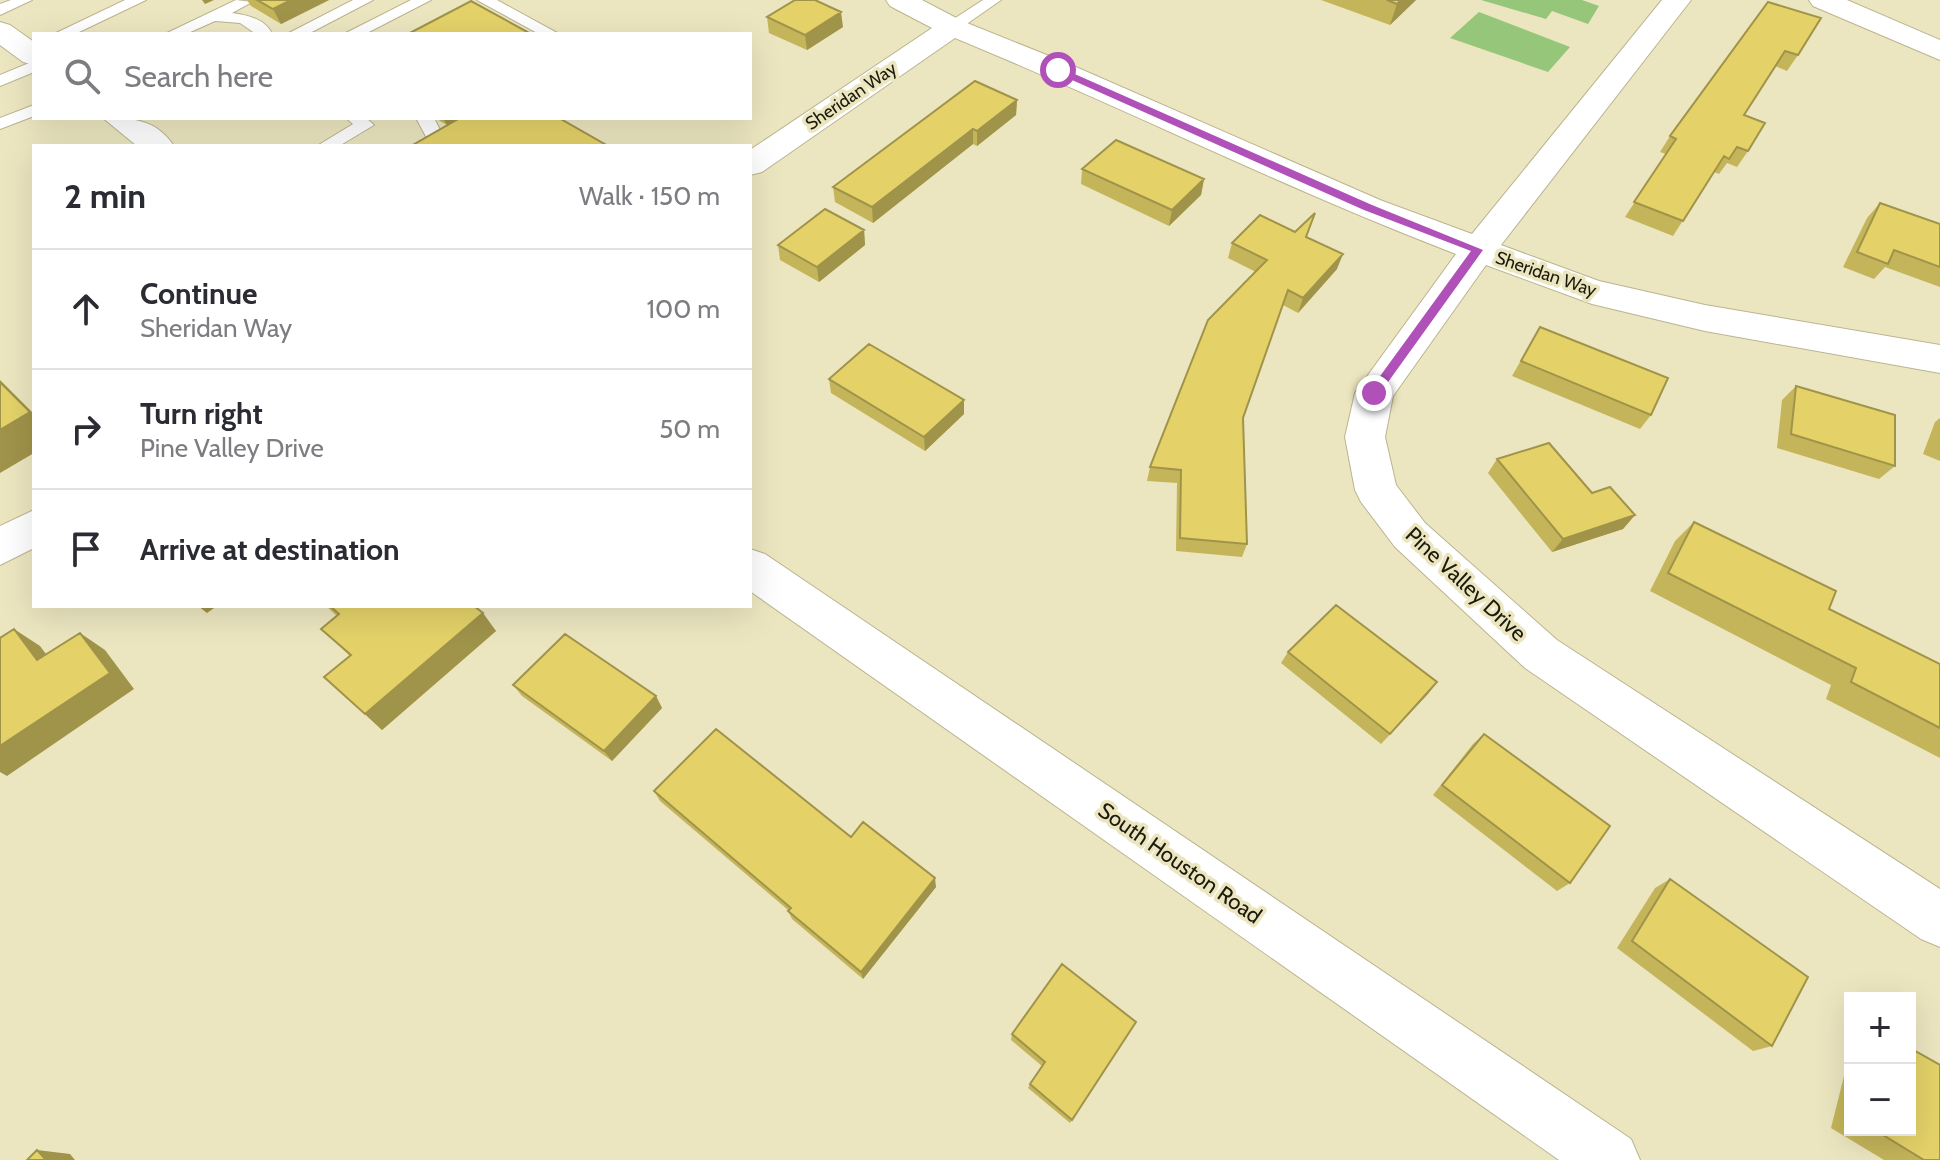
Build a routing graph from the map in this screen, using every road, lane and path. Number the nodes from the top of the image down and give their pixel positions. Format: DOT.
graph roads {
  1 [pos="24,0"];
  2 [pos="102,0"];
  3 [pos="138,0"];
  4 [pos="365,0"];
  5 [pos="423,0"];
  6 [pos="485,0"];
  7 [pos="900,0"];
  8 [pos="993,0"];
  9 [pos="1677,0"];
  10 [pos="1823,0"];
  11 [pos="244,2"];
  12 [pos="0,10"];
  13 [pos="116,10"];
  14 [pos="213,16"];
  15 [pos="952,27"];
  16 [pos="0,31"];
  17 [pos="66,32"];
  18 [pos="177,32"];
  19 [pos="264,32"];
  20 [pos="299,32"];
  21 [pos="356,32"];
  22 [pos="547,32"];
  23 [pos="1940,51"];
  24 [pos="32,55"];
  25 [pos="0,81"];
  26 [pos="32,111"];
  27 [pos="124,120"];
  28 [pos="366,120"];
  29 [pos="426,120"];
  30 [pos="0,124"];
  31 [pos="439,140"];
  32 [pos="155,144"];
  33 [pos="329,144"];
  34 [pos="752,164"];
  35 [pos="1478,250"];
  36 [pos="1940,359"];
  37 [pos="32,528"];
  38 [pos="0,547"];
  39 [pos="752,568"];
  40 [pos="1940,920"];
  41 [pos="1610,1160"];
  1 -- 12 [label="lane"];
  2 -- 13 [label="lane"];
  3 -- 13 [label="lane"];
  4 -- 20 [label="lane"];
  5 -- 21 [label="lane"];
  6 -- 22 [label="lane"];
  7 -- 15 [label="street, Sheridan Way"];
  8 -- 15 [label="lane"];
  9 -- 35 [label="street, Pine Valley Drive"];
  10 -- 23 [label="street"];
  11 -- 14 [label="lane"];
  13 -- 17 [label="lane"];
  14 -- 18 [label="lane"];
  14 -- 19 [label="lane"];
  15 -- 34 [label="street, Sheridan Way"];
  15 -- 35 [label="street, Sheridan Way"];
  16 -- 24 [label="street"];
  24 -- 25 [label="lane"];
  26 -- 30 [label="lane"];
  27 -- 32 [label="street"];
  28 -- 33 [label="lane"];
  29 -- 31 [label="lane"];
  35 -- 36 [label="street, Sheridan Way"];
  35 -- 40 [label="street, Pine Valley Drive"];
  37 -- 38 [label="street"];
  39 -- 41 [label="street, South Houston Road"];
}
